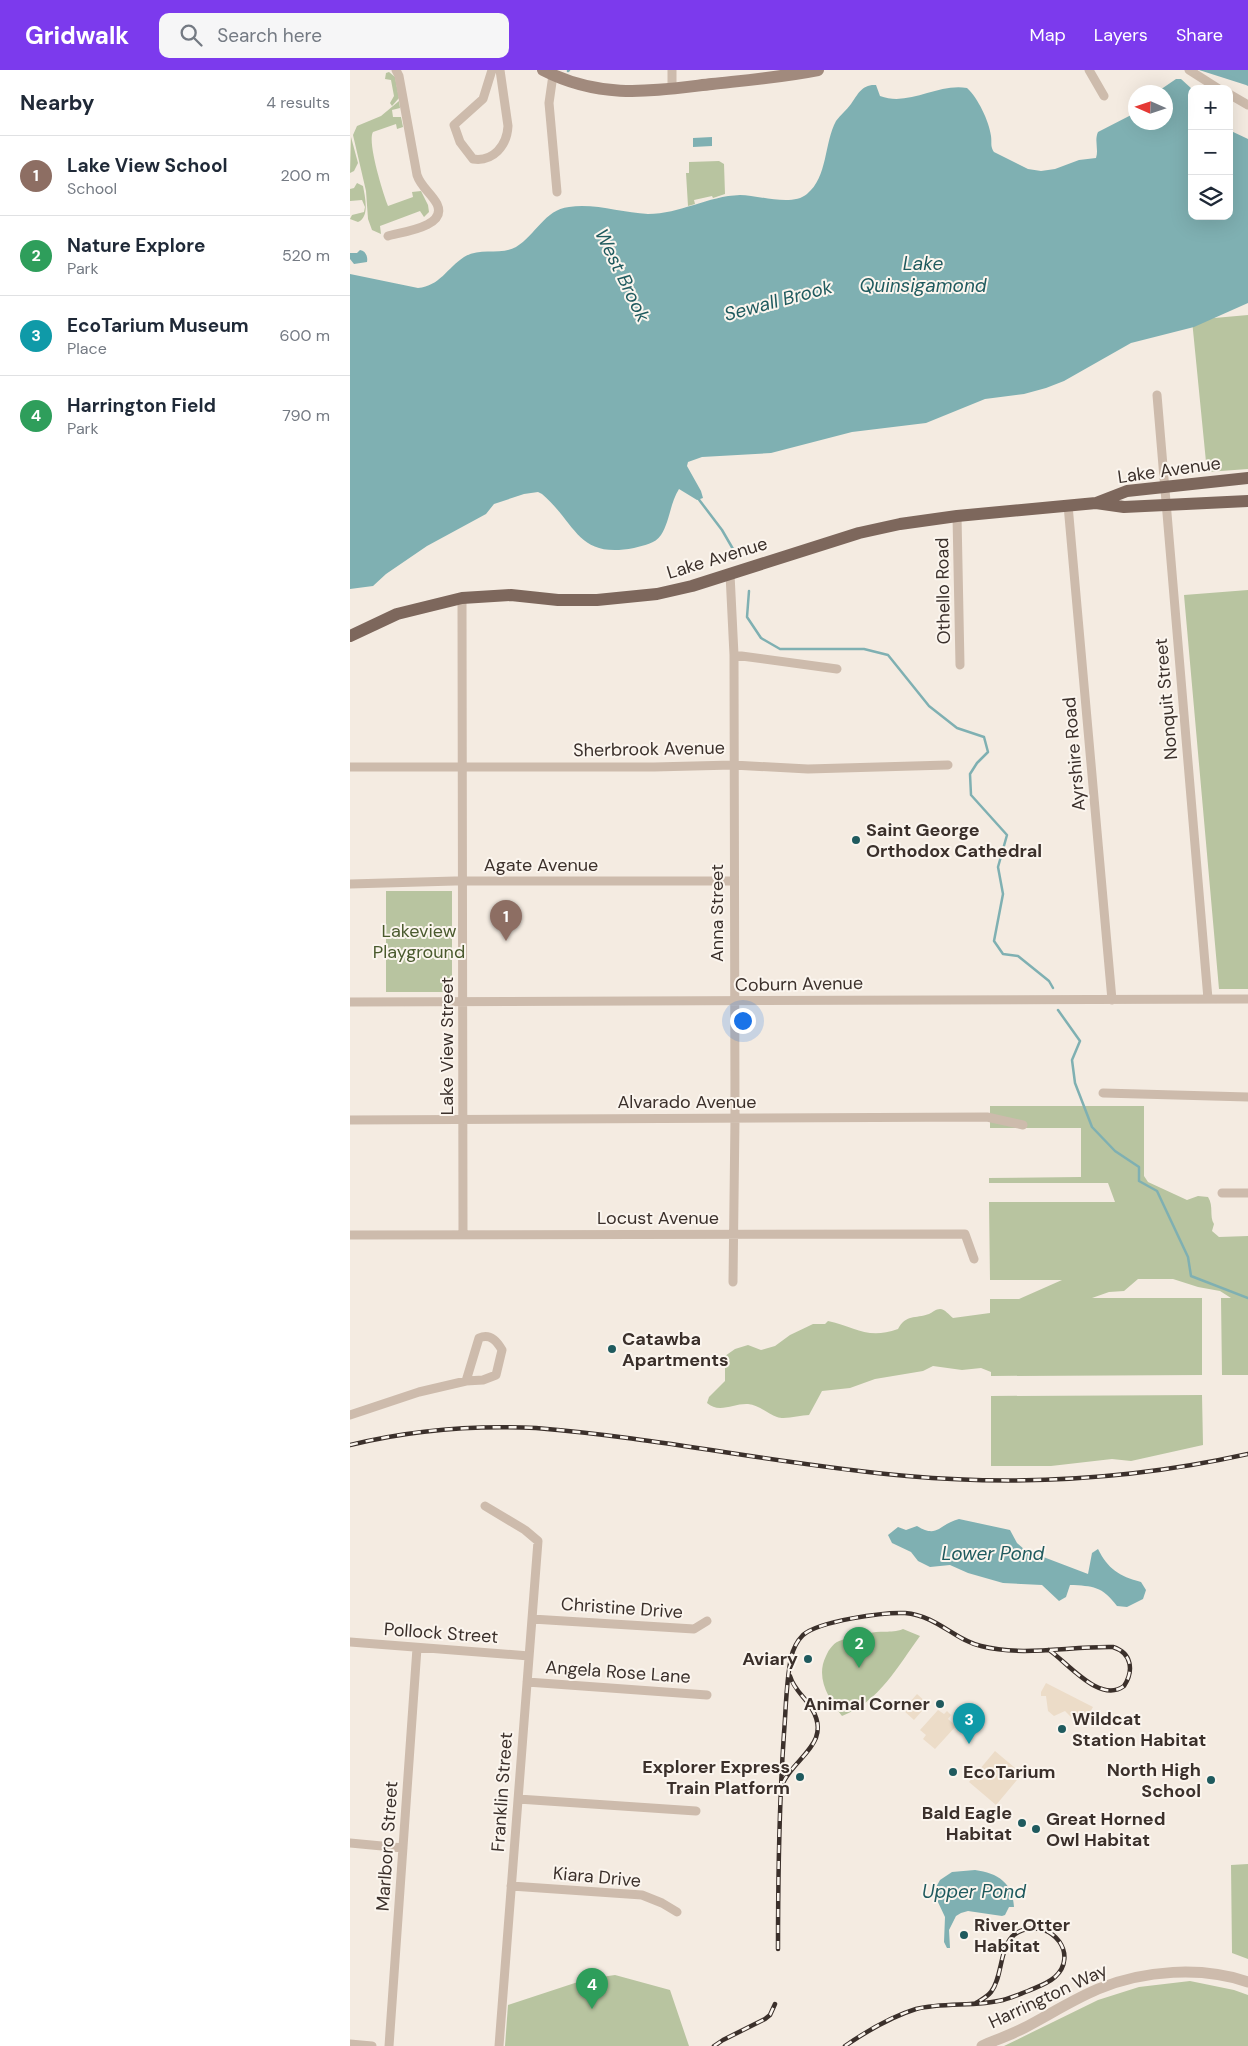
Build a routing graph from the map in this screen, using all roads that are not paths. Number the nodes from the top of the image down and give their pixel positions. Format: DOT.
graph roads {
  1 [pos="396,70"];
  2 [pos="492,70"];
  3 [pos="500,70"];
  4 [pos="672,70"];
  5 [pos="818,70"];
  6 [pos="1189,70"];
  7 [pos="1093,72"];
  8 [pos="548,73"];
  9 [pos="1213,85"];
  10 [pos="672,89"];
  11 [pos="1104,96"];
  12 [pos="1233,96"];
  13 [pos="1248,105"];
  14 [pos="557,192"];
  15 [pos="388,236"];
  16 [pos="1157,395"];
  17 [pos="1248,478"];
  18 [pos="1165,487"];
  19 [pos="1248,501"];
  20 [pos="1096,503"];
  21 [pos="1068,505"];
  22 [pos="1166,505"];
  23 [pos="957,516"];
  24 [pos="730,574"];
  25 [pos="462,598"];
  26 [pos="350,636"];
  27 [pos="734,655"];
  28 [pos="960,666"];
  29 [pos="837,669"];
  30 [pos="733,765"];
  31 [pos="948,765"];
  32 [pos="463,766"];
  33 [pos="350,767"];
  34 [pos="464,881"];
  35 [pos="733,881"];
  36 [pos="350,884"];
  37 [pos="1208,999"];
  38 [pos="1248,999"];
  39 [pos="1112,1000"];
  40 [pos="463,1001"];
  41 [pos="734,1001"];
  42 [pos="350,1002"];
  43 [pos="1103,1093"];
  44 [pos="1248,1097"];
  45 [pos="735,1118"];
  46 [pos="350,1120"];
  47 [pos="462,1120"];
  48 [pos="1023,1125"];
  49 [pos="1222,1193"];
  50 [pos="1248,1193"];
  51 [pos="350,1235"];
  52 [pos="463,1235"];
  53 [pos="734,1235"];
  54 [pos="974,1259"];
  55 [pos="733,1282"];
  56 [pos="466,1381"];
  57 [pos="350,1415"];
  58 [pos="485,1506"];
  59 [pos="532,1619"];
  60 [pos="707,1621"];
  61 [pos="350,1642"];
  62 [pos="417,1648"];
  63 [pos="529,1656"];
  64 [pos="527,1682"];
  65 [pos="707,1695"];
  66 [pos="518,1799"];
  67 [pos="696,1811"];
  68 [pos="350,1843"];
  69 [pos="403,1848"];
  70 [pos="511,1886"];
  71 [pos="678,1912"];
  72 [pos="1248,1982"];
  73 [pos="350,2044"];
  74 [pos="372,2046"];
  75 [pos="389,2046"];
  76 [pos="499,2046"];
  77 [pos="982,2046"];
  1 -- 15 [label="street"];
  2 -- 3 [label="street"];
  4 -- 10 [label="street"];
  5 -- 10 [label="main road"];
  6 -- 9 [label="street"];
  7 -- 11 [label="street"];
  8 -- 10 [label="main road"];
  8 -- 14 [label="street"];
  12 -- 13 [label="street"];
  16 -- 18 [label="street, Nonquit Street"];
  17 -- 18 [label="main road, Lake Avenue"];
  18 -- 20 [label="main road, Lake Avenue"];
  18 -- 22 [label="street, Nonquit Street"];
  19 -- 22 [label="main road, Lake Avenue"];
  20 -- 21 [label="main road, Lake Avenue"];
  20 -- 22 [label="main road, Lake Avenue"];
  21 -- 23 [label="main road, Lake Avenue"];
  21 -- 39 [label="street, Ayrshire Road"];
  22 -- 37 [label="street, Nonquit Street"];
  23 -- 24 [label="main road, Lake Avenue"];
  23 -- 28 [label="street, Othello Road"];
  24 -- 25 [label="main road, Lake Avenue"];
  24 -- 27 [label="street, Anna Street"];
  25 -- 26 [label="main road, Lake Avenue"];
  25 -- 32 [label="street"];
  27 -- 29 [label="street"];
  27 -- 30 [label="street, Anna Street"];
  30 -- 31 [label="street, Sherbrook Avenue"];
  30 -- 32 [label="street, Sherbrook Avenue"];
  30 -- 35 [label="street, Anna Street"];
  32 -- 33 [label="street, Sherbrook Avenue"];
  32 -- 34 [label="street, Lake View Street"];
  34 -- 35 [label="street, Agate Avenue"];
  34 -- 36 [label="street, Agate Avenue"];
  34 -- 40 [label="street, Lake View Street"];
  35 -- 41 [label="street, Anna Street"];
  37 -- 38 [label="street, Coburn Avenue"];
  37 -- 39 [label="street, Coburn Avenue"];
  39 -- 41 [label="street, Coburn Avenue"];
  40 -- 41 [label="street, Coburn Avenue"];
  40 -- 42 [label="street, Coburn Avenue"];
  40 -- 47 [label="street, Lake View Street"];
  41 -- 45 [label="street, Anna Street"];
  43 -- 44 [label="street"];
  45 -- 47 [label="street, Alvarado Avenue"];
  45 -- 48 [label="street, Alvarado Avenue"];
  45 -- 53 [label="street, Anna Street"];
  46 -- 47 [label="street, Alvarado Avenue"];
  47 -- 52 [label="street, Lake View Street"];
  49 -- 50 [label="street"];
  51 -- 52 [label="street, Locust Avenue"];
  52 -- 53 [label="street, Locust Avenue"];
  53 -- 54 [label="street, Locust Avenue"];
  53 -- 55 [label="street, Anna Street"];
  56 -- 56 [label="street"];
  56 -- 57 [label="street"];
  58 -- 59 [label="street, Franklin Street"];
  59 -- 60 [label="street, Christine Drive"];
  59 -- 63 [label="street, Franklin Street"];
  61 -- 62 [label="street, Pollock Street"];
  62 -- 63 [label="street, Pollock Street"];
  62 -- 69 [label="street, Marlboro Street"];
  63 -- 64 [label="street, Franklin Street"];
  64 -- 65 [label="street, Angela Rose Lane"];
  64 -- 66 [label="street, Franklin Street"];
  66 -- 67 [label="street"];
  66 -- 70 [label="street, Franklin Street"];
  68 -- 69 [label="street"];
  69 -- 75 [label="street, Marlboro Street"];
  70 -- 71 [label="street, Kiara Drive"];
  70 -- 76 [label="street, Franklin Street"];
  72 -- 77 [label="street, Harrington Way"];
  73 -- 74 [label="street"];
}
